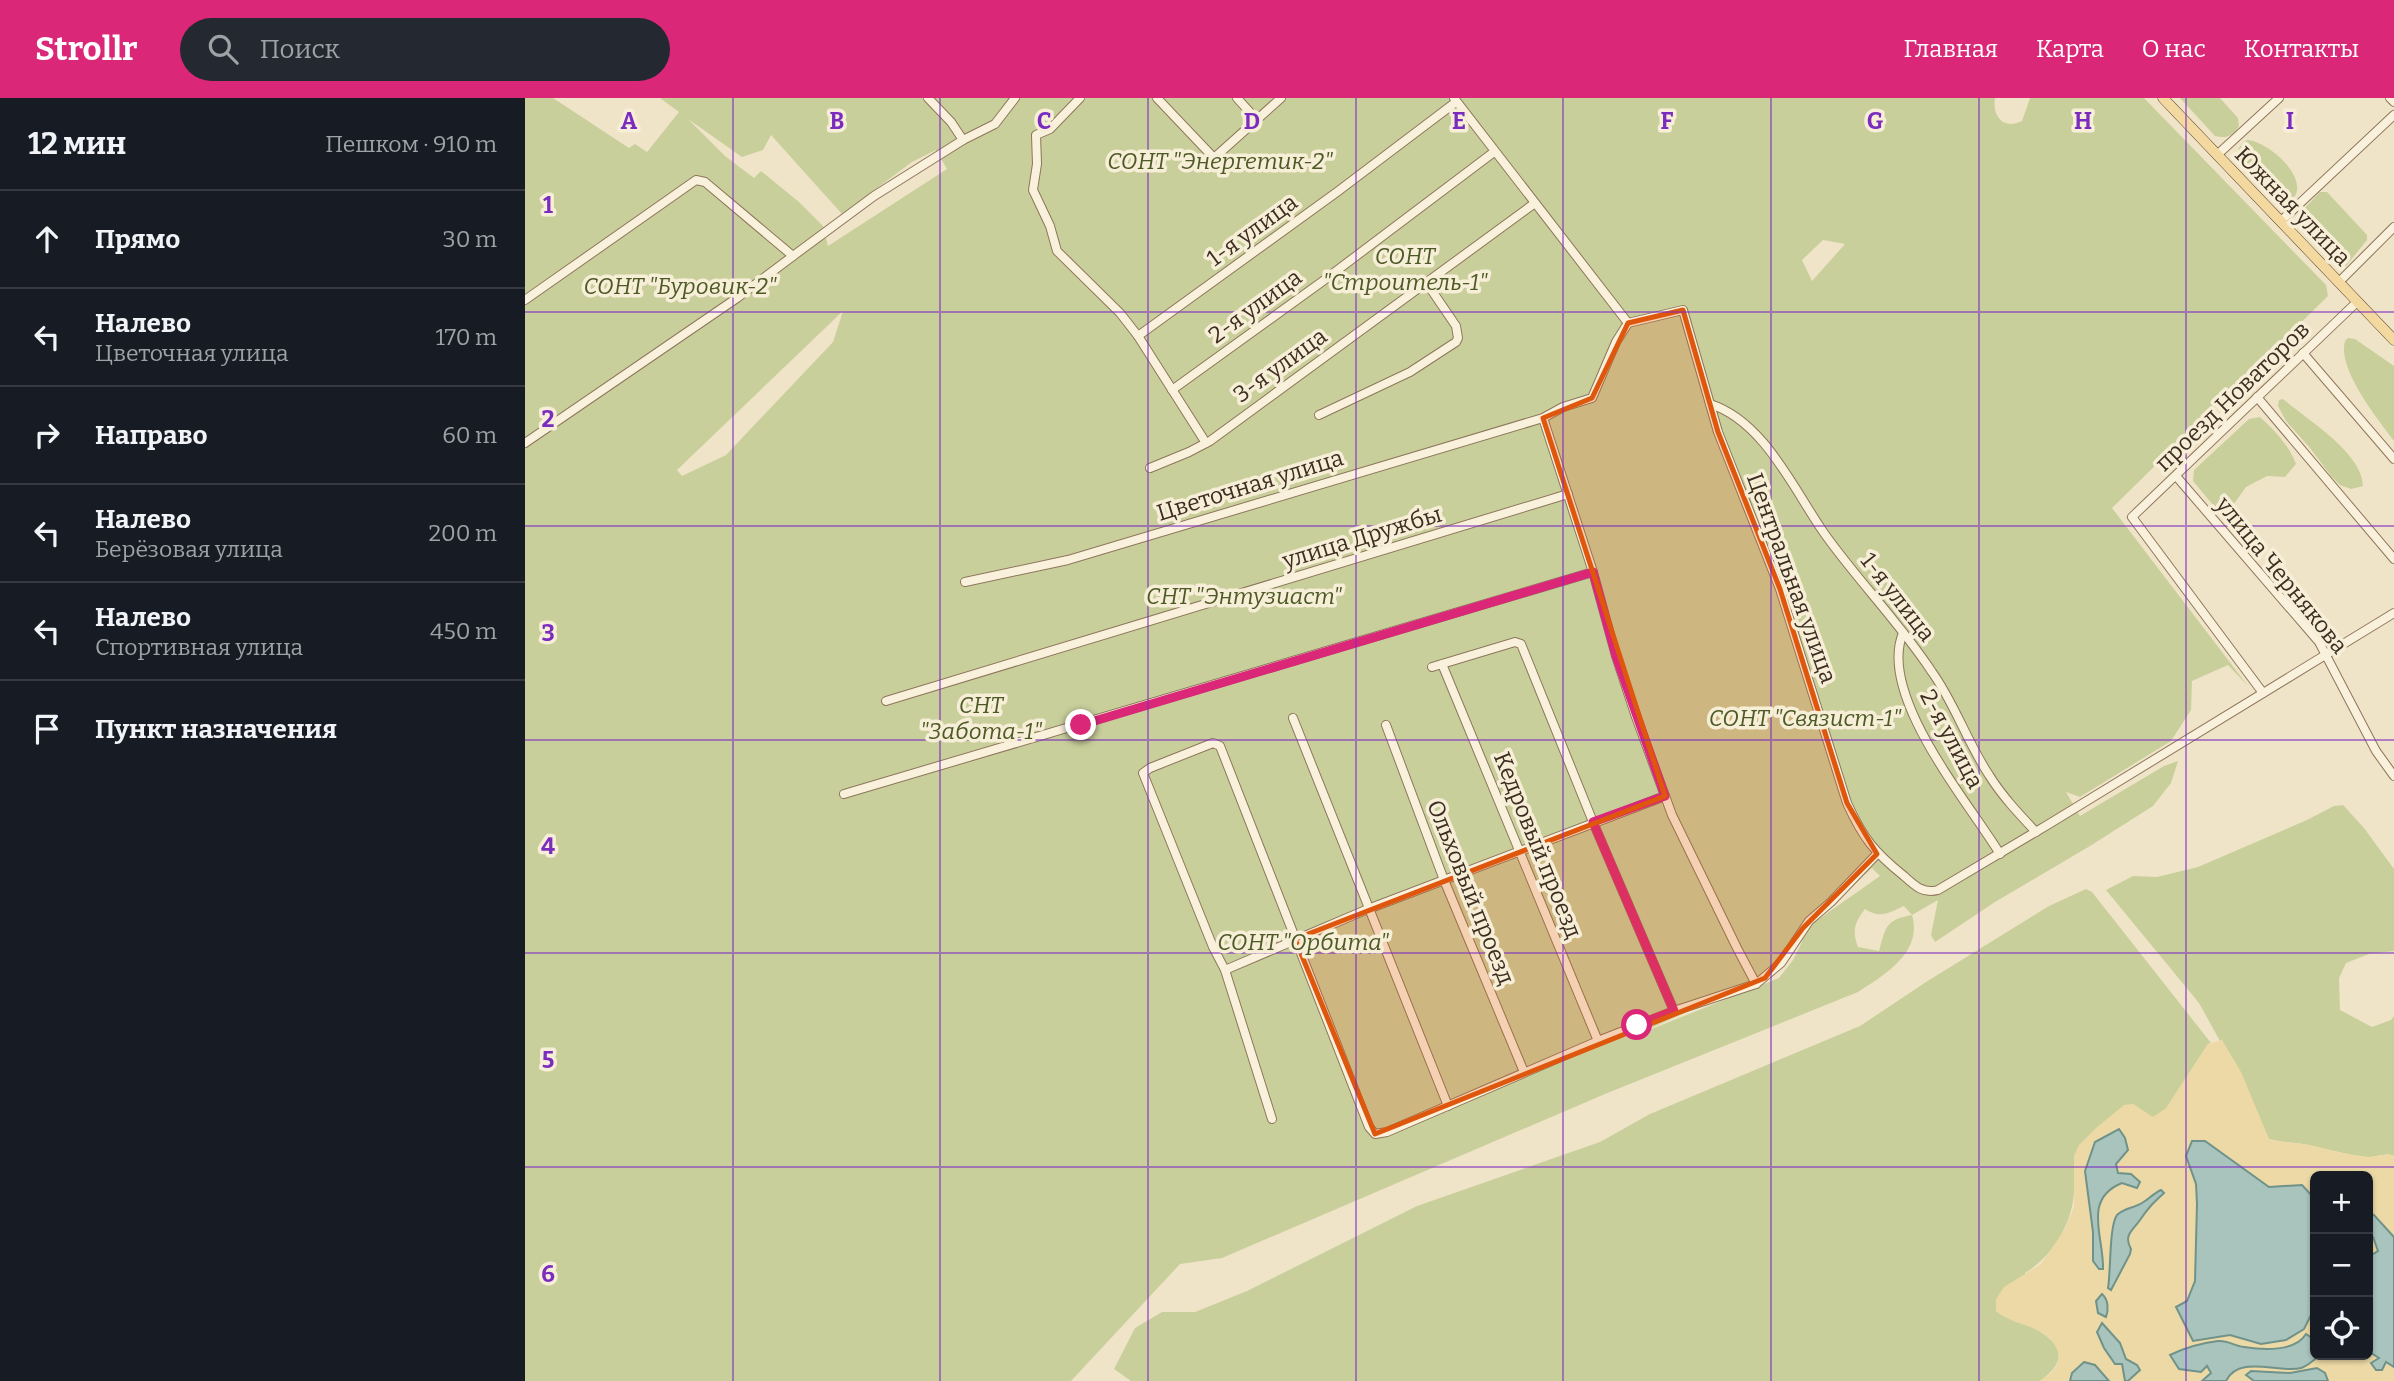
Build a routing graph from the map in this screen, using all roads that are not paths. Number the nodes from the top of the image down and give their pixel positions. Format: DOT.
graph roads {
  1 [pos="928,98"];
  2 [pos="1015,98"];
  3 [pos="1081,98"];
  4 [pos="1157,98"];
  5 [pos="1237,98"];
  6 [pos="1281,98"];
  7 [pos="2163,98"];
  8 [pos="2279,98"];
  9 [pos="2390,98"];
  10 [pos="1455,100"];
  11 [pos="2394,102"];
  12 [pos="2394,115"];
  13 [pos="1256,118"];
  14 [pos="963,140"];
  15 [pos="1494,152"];
  16 [pos="2217,155"];
  17 [pos="1535,203"];
  18 [pos="2281,221"];
  19 [pos="2394,227"];
  20 [pos="793,256"];
  21 [pos="1426,282"];
  22 [pos="2339,282"];
  23 [pos="525,300"];
  24 [pos="2357,302"];
  25 [pos="1628,323"];
  26 [pos="1137,336"];
  27 [pos="2394,340"];
  28 [pos="2303,354"];
  29 [pos="1172,390"];
  30 [pos="2257,397"];
  31 [pos="1710,404"];
  32 [pos="1319,415"];
  33 [pos="1543,418"];
  34 [pos="525,443"];
  35 [pos="1206,443"];
  36 [pos="2394,459"];
  37 [pos="1150,468"];
  38 [pos="2176,476"];
  39 [pos="1568,494"];
  40 [pos="2394,559"];
  41 [pos="1593,572"];
  42 [pos="965,582"];
  43 [pos="2394,612"];
  44 [pos="1903,634"];
  45 [pos="2327,654"];
  46 [pos="1442,664"];
  47 [pos="1432,667"];
  48 [pos="2263,693"];
  49 [pos="886,701"];
  50 [pos="1293,718"];
  51 [pos="1386,725"];
  52 [pos="2394,776"];
  53 [pos="844,794"];
  54 [pos="1665,796"];
  55 [pos="1593,822"];
  56 [pos="2036,832"];
  57 [pos="1520,851"];
  58 [pos="1877,854"];
  59 [pos="2000,854"];
  60 [pos="1444,880"];
  61 [pos="1368,909"];
  62 [pos="1295,939"];
  63 [pos="1224,970"];
  64 [pos="1756,984"];
  65 [pos="1674,1011"];
  66 [pos="1598,1041"];
  67 [pos="1524,1072"];
  68 [pos="1448,1106"];
  69 [pos="1272,1119"];
  1 -- 14 [label="street"];
  2 -- 14 [label="street"];
  3 -- 26 [label="street"];
  4 -- 13 [label="street"];
  5 -- 13 [label="street"];
  6 -- 13 [label="street"];
  7 -- 16 [label="main road, Южная улица"];
  8 -- 16 [label="street"];
  9 -- 11 [label="street"];
  10 -- 15 [label="street"];
  10 -- 26 [label="street, 1-я улица"];
  12 -- 18 [label="street"];
  14 -- 20 [label="street"];
  15 -- 17 [label="street"];
  15 -- 29 [label="street, 2-я улица"];
  16 -- 18 [label="main road, Южная улица"];
  17 -- 21 [label="street, 3-я улица"];
  17 -- 25 [label="street"];
  18 -- 22 [label="main road, Южная улица"];
  19 -- 22 [label="street"];
  20 -- 23 [label="street"];
  20 -- 34 [label="street"];
  21 -- 32 [label="street"];
  21 -- 35 [label="street, 3-я улица"];
  22 -- 24 [label="main road, Южная улица"];
  24 -- 27 [label="main road, Южная улица"];
  24 -- 28 [label="street, проезд Новаторов"];
  25 -- 31 [label="street, Центральная улица"];
  25 -- 33 [label="street, Цветочная улица"];
  26 -- 29 [label="street"];
  28 -- 30 [label="street, проезд Новаторов"];
  28 -- 36 [label="street"];
  29 -- 35 [label="street"];
  30 -- 38 [label="street, проезд Новаторов"];
  30 -- 40 [label="street"];
  31 -- 44 [label="street, 1-я улица"];
  31 -- 58 [label="street, Центральная улица"];
  33 -- 39 [label="street"];
  33 -- 42 [label="street, Цветочная улица"];
  35 -- 37 [label="street, 3-я улица"];
  38 -- 45 [label="street, улица Чернякова"];
  38 -- 48 [label="street, проезд Новаторов"];
  39 -- 41 [label="street"];
  39 -- 49 [label="street, улица Дружбы"];
  41 -- 53 [label="street"];
  41 -- 54 [label="street"];
  43 -- 45 [label="street"];
  44 -- 56 [label="street, 1-я улица"];
  44 -- 59 [label="street, 2-я улица"];
  45 -- 48 [label="street"];
  45 -- 52 [label="street, улица Чернякова"];
  46 -- 47 [label="street"];
  46 -- 55 [label="street"];
  46 -- 57 [label="street, Кедровый проезд"];
  48 -- 56 [label="street"];
  50 -- 61 [label="street"];
  51 -- 60 [label="street, Ольховый проезд"];
  54 -- 55 [label="street"];
  54 -- 64 [label="street"];
  55 -- 57 [label="street"];
  55 -- 65 [label="street"];
  56 -- 59 [label="street"];
  57 -- 60 [label="street"];
  57 -- 66 [label="street, Кедровый проезд"];
  58 -- 59 [label="street, Центральная улица"];
  58 -- 64 [label="street"];
  60 -- 61 [label="street"];
  60 -- 67 [label="street, Ольховый проезд"];
  61 -- 62 [label="street"];
  61 -- 68 [label="street"];
  62 -- 63 [label="street"];
  62 -- 63 [label="street"];
  62 -- 68 [label="street"];
  63 -- 69 [label="street"];
  64 -- 65 [label="street"];
  65 -- 66 [label="street"];
  66 -- 67 [label="street"];
  67 -- 68 [label="street"];
}
